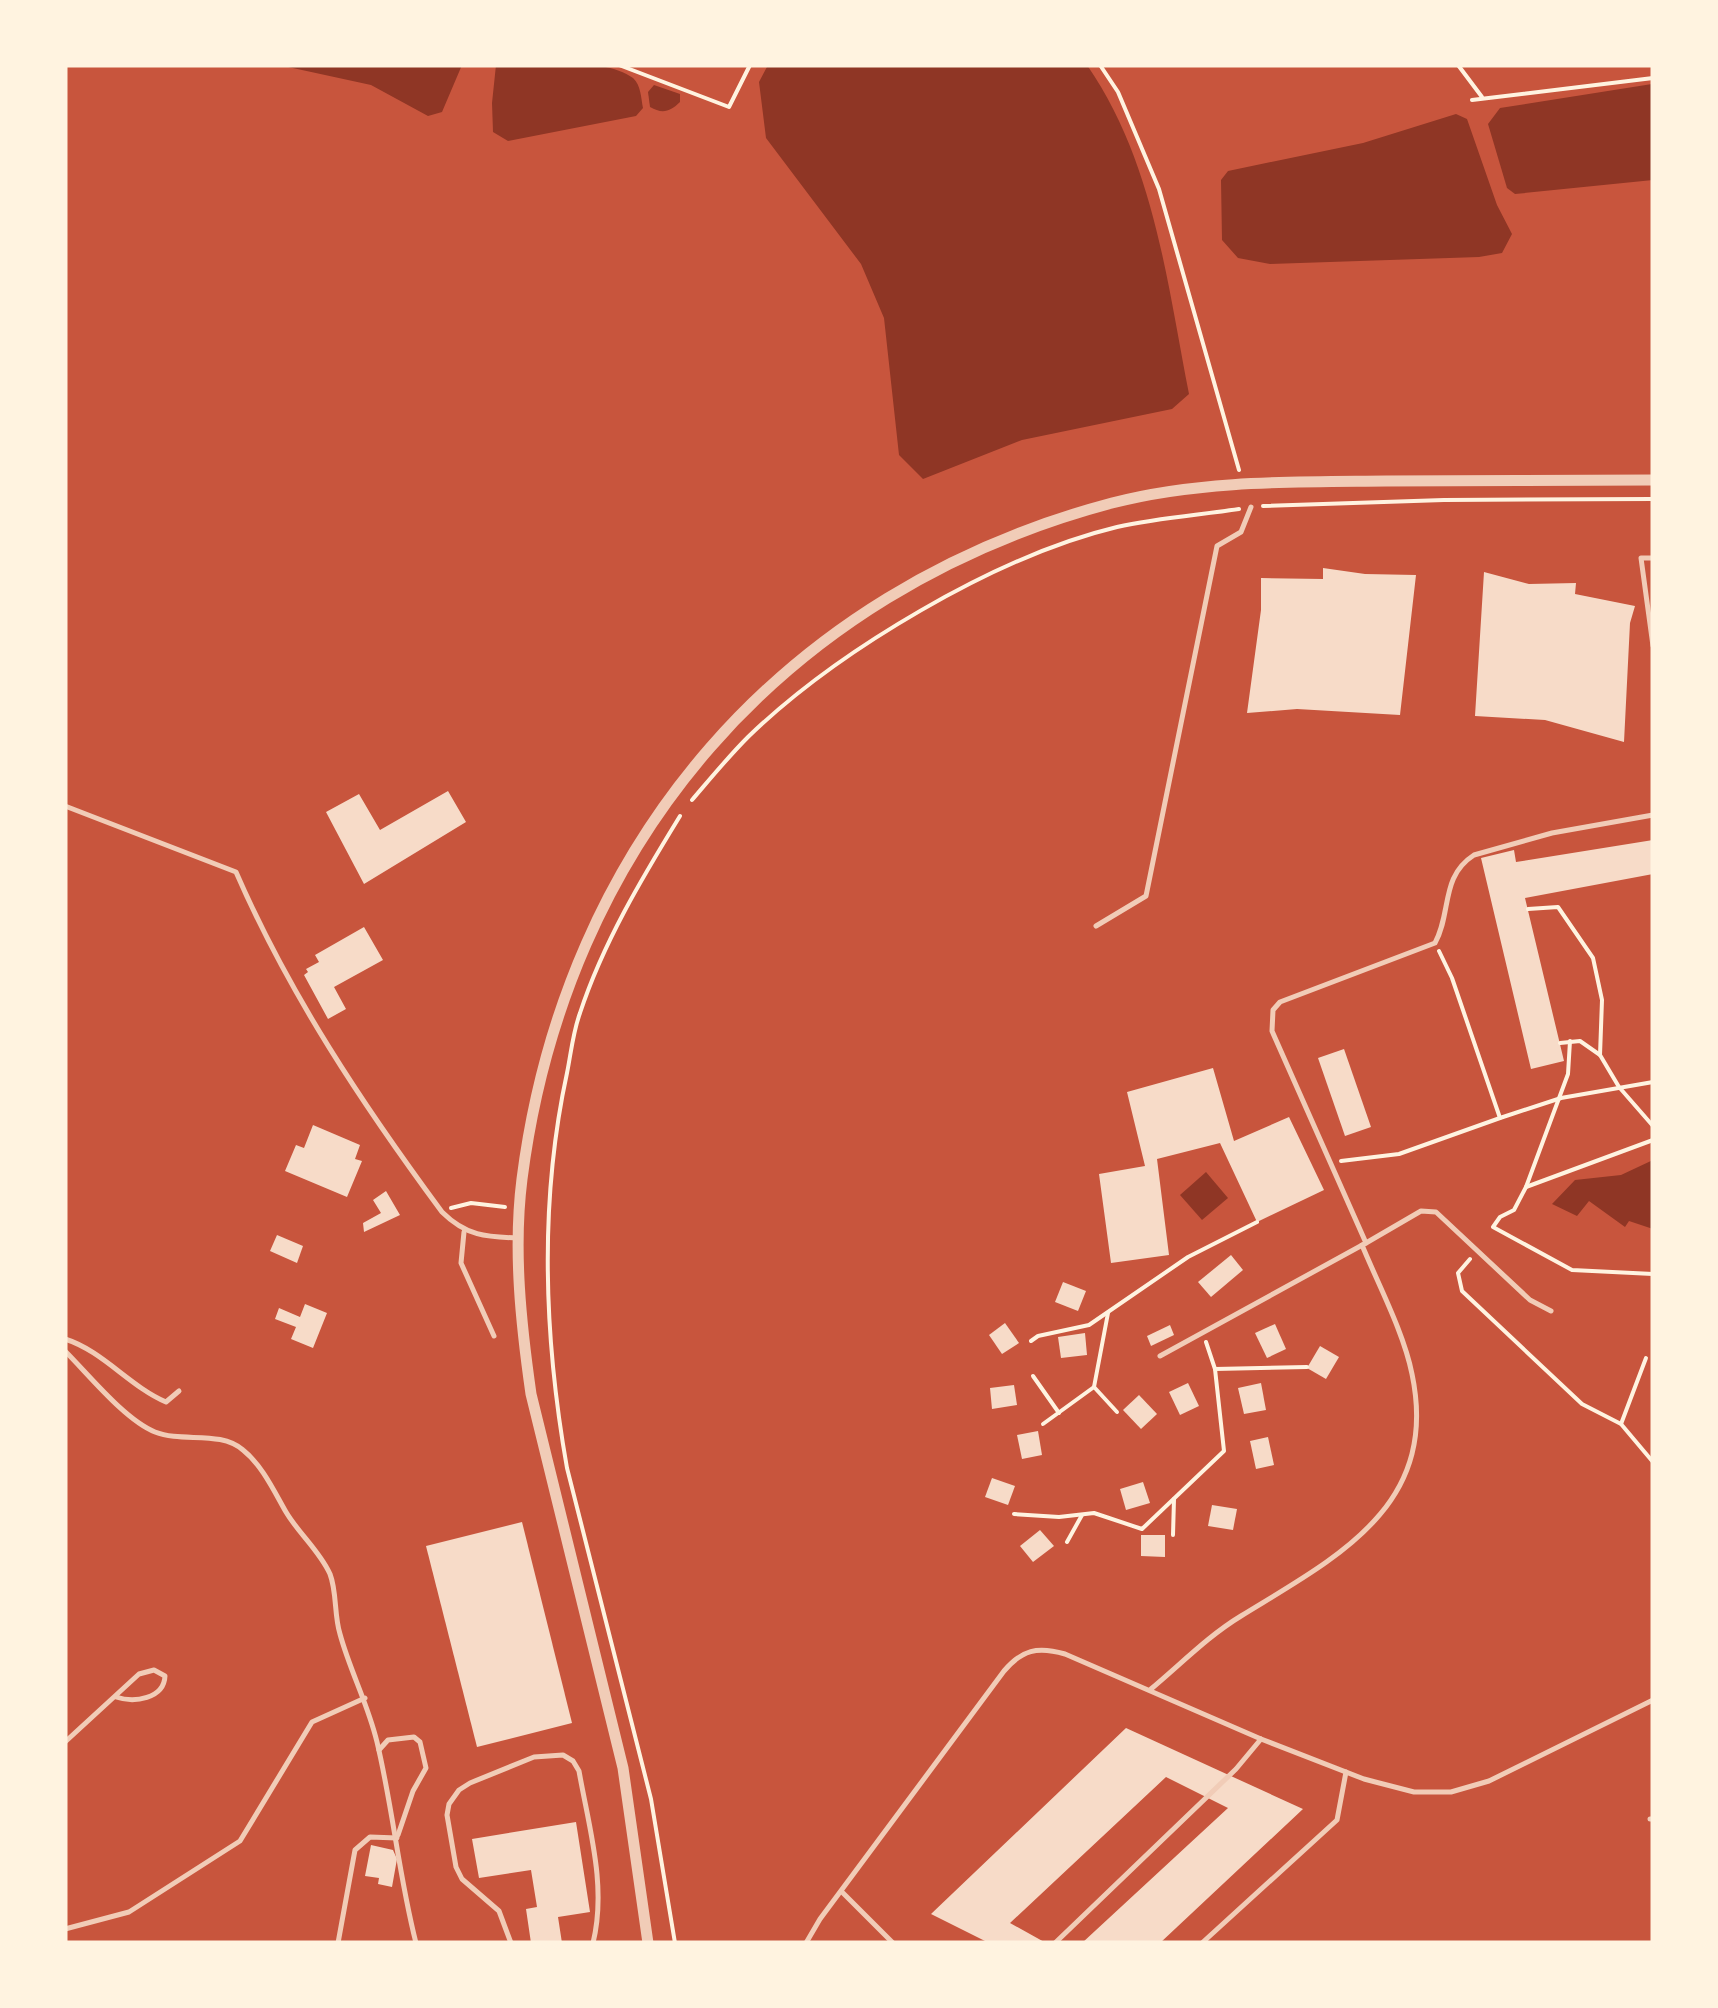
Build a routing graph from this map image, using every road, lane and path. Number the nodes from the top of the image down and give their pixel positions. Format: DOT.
graph roads {
  1 [pos="620,65"];
  2 [pos="750,65"];
  3 [pos="1100,65"];
  4 [pos="1458,65"];
  5 [pos="1653,78"];
  6 [pos="1484,98"];
  7 [pos="1472,100"];
  8 [pos="1653,480"];
  9 [pos="1244,485"];
  10 [pos="1653,499"];
  11 [pos="1252,507"];
  12 [pos="1653,558"];
  13 [pos="1653,646"];
  14 [pos="65,806"];
  15 [pos="1653,815"];
  16 [pos="1528,910"];
  17 [pos="1096,926"];
  18 [pos="1435,942"];
  19 [pos="1570,1041"];
  20 [pos="1560,1044"];
  21 [pos="1600,1056"];
  22 [pos="1653,1082"];
  23 [pos="1619,1087"];
  24 [pos="1560,1098"];
  25 [pos="1500,1118"];
  26 [pos="1653,1129"];
  27 [pos="1651,1140"];
  28 [pos="1331,1162"];
  29 [pos="1526,1187"];
  30 [pos="520,1209"];
  31 [pos="442,1212"];
  32 [pos="1257,1222"];
  33 [pos="1493,1227"];
  34 [pos="464,1232"];
  35 [pos="519,1238"];
  36 [pos="1364,1244"];
  37 [pos="1478,1250"];
  38 [pos="1653,1274"];
  39 [pos="1551,1311"];
  40 [pos="1108,1314"];
  41 [pos="1203,1333"];
  42 [pos="494,1336"];
  43 [pos="65,1339"];
  44 [pos="1031,1342"];
  45 [pos="65,1351"];
  46 [pos="1160,1356"];
  47 [pos="1646,1358"];
  48 [pos="1307,1367"];
  49 [pos="1215,1369"];
  50 [pos="1032,1376"];
  51 [pos="1094,1388"];
  52 [pos="180,1391"];
  53 [pos="1117,1412"];
  54 [pos="1058,1413"];
  55 [pos="1043,1424"];
  56 [pos="1620,1424"];
  57 [pos="1653,1462"];
  58 [pos="1174,1499"];
  59 [pos="1014,1514"];
  60 [pos="1082,1514"];
  61 [pos="1173,1535"];
  62 [pos="1066,1542"];
  63 [pos="1151,1689"];
  64 [pos="116,1697"];
  65 [pos="365,1698"];
  66 [pos="1653,1700"];
  67 [pos="1261,1739"];
  68 [pos="65,1742"];
  69 [pos="378,1750"];
  70 [pos="1346,1772"];
  71 [pos="397,1838"];
  72 [pos="842,1893"];
  73 [pos="65,1929"];
  74 [pos="338,1943"];
  75 [pos="416,1943"];
  76 [pos="512,1943"];
  77 [pos="593,1943"];
  78 [pos="648,1943"];
  79 [pos="674,1943"];
  80 [pos="806,1943"];
  81 [pos="893,1943"];
  82 [pos="1055,1943"];
  83 [pos="1202,1943"];
  1 -- 2 [label="path"];
  3 -- 9 [label="path"];
  4 -- 6 [label="path"];
  5 -- 6 [label="path"];
  6 -- 7 [label="path"];
  8 -- 9 [label="street"];
  9 -- 30 [label="street"];
  10 -- 11 [label="path"];
  11 -- 17 [label="lane"];
  11 -- 79 [label="path"];
  12 -- 13 [label="lane"];
  14 -- 31 [label="lane"];
  15 -- 18 [label="lane"];
  16 -- 21 [label="path"];
  18 -- 25 [label="path"];
  18 -- 28 [label="lane"];
  19 -- 20 [label="path"];
  19 -- 21 [label="path"];
  19 -- 24 [label="path"];
  21 -- 23 [label="path"];
  22 -- 23 [label="path"];
  23 -- 24 [label="path"];
  23 -- 26 [label="path"];
  24 -- 25 [label="path"];
  24 -- 29 [label="path"];
  25 -- 28 [label="path"];
  26 -- 27 [label="path"];
  27 -- 29 [label="path"];
  28 -- 36 [label="lane"];
  29 -- 33 [label="path"];
  30 -- 31 [label="path"];
  30 -- 35 [label="street"];
  31 -- 34 [label="lane"];
  32 -- 40 [label="path"];
  33 -- 37 [label="path"];
  33 -- 38 [label="path"];
  34 -- 35 [label="lane"];
  34 -- 42 [label="lane"];
  35 -- 78 [label="street"];
  36 -- 37 [label="lane"];
  36 -- 41 [label="lane"];
  36 -- 63 [label="lane"];
  37 -- 39 [label="lane"];
  37 -- 56 [label="path"];
  40 -- 44 [label="path"];
  40 -- 51 [label="path"];
  41 -- 46 [label="lane"];
  41 -- 49 [label="path"];
  43 -- 52 [label="lane"];
  45 -- 65 [label="lane"];
  47 -- 56 [label="path"];
  48 -- 49 [label="path"];
  49 -- 58 [label="path"];
  50 -- 54 [label="path"];
  51 -- 53 [label="path"];
  51 -- 54 [label="path"];
  54 -- 55 [label="path"];
  56 -- 57 [label="path"];
  58 -- 60 [label="path"];
  58 -- 61 [label="path"];
  59 -- 60 [label="path"];
  60 -- 62 [label="path"];
  63 -- 67 [label="lane"];
  63 -- 72 [label="lane"];
  64 -- 64 [label="lane"];
  64 -- 68 [label="lane"];
  65 -- 69 [label="lane"];
  65 -- 73 [label="lane"];
  66 -- 70 [label="lane"];
  67 -- 70 [label="lane"];
  67 -- 82 [label="lane"];
  69 -- 71 [label="lane"];
  69 -- 71 [label="lane"];
  70 -- 83 [label="lane"];
  71 -- 74 [label="lane"];
  71 -- 75 [label="lane"];
  72 -- 80 [label="lane"];
  72 -- 81 [label="lane"];
  76 -- 77 [label="lane"];
}
